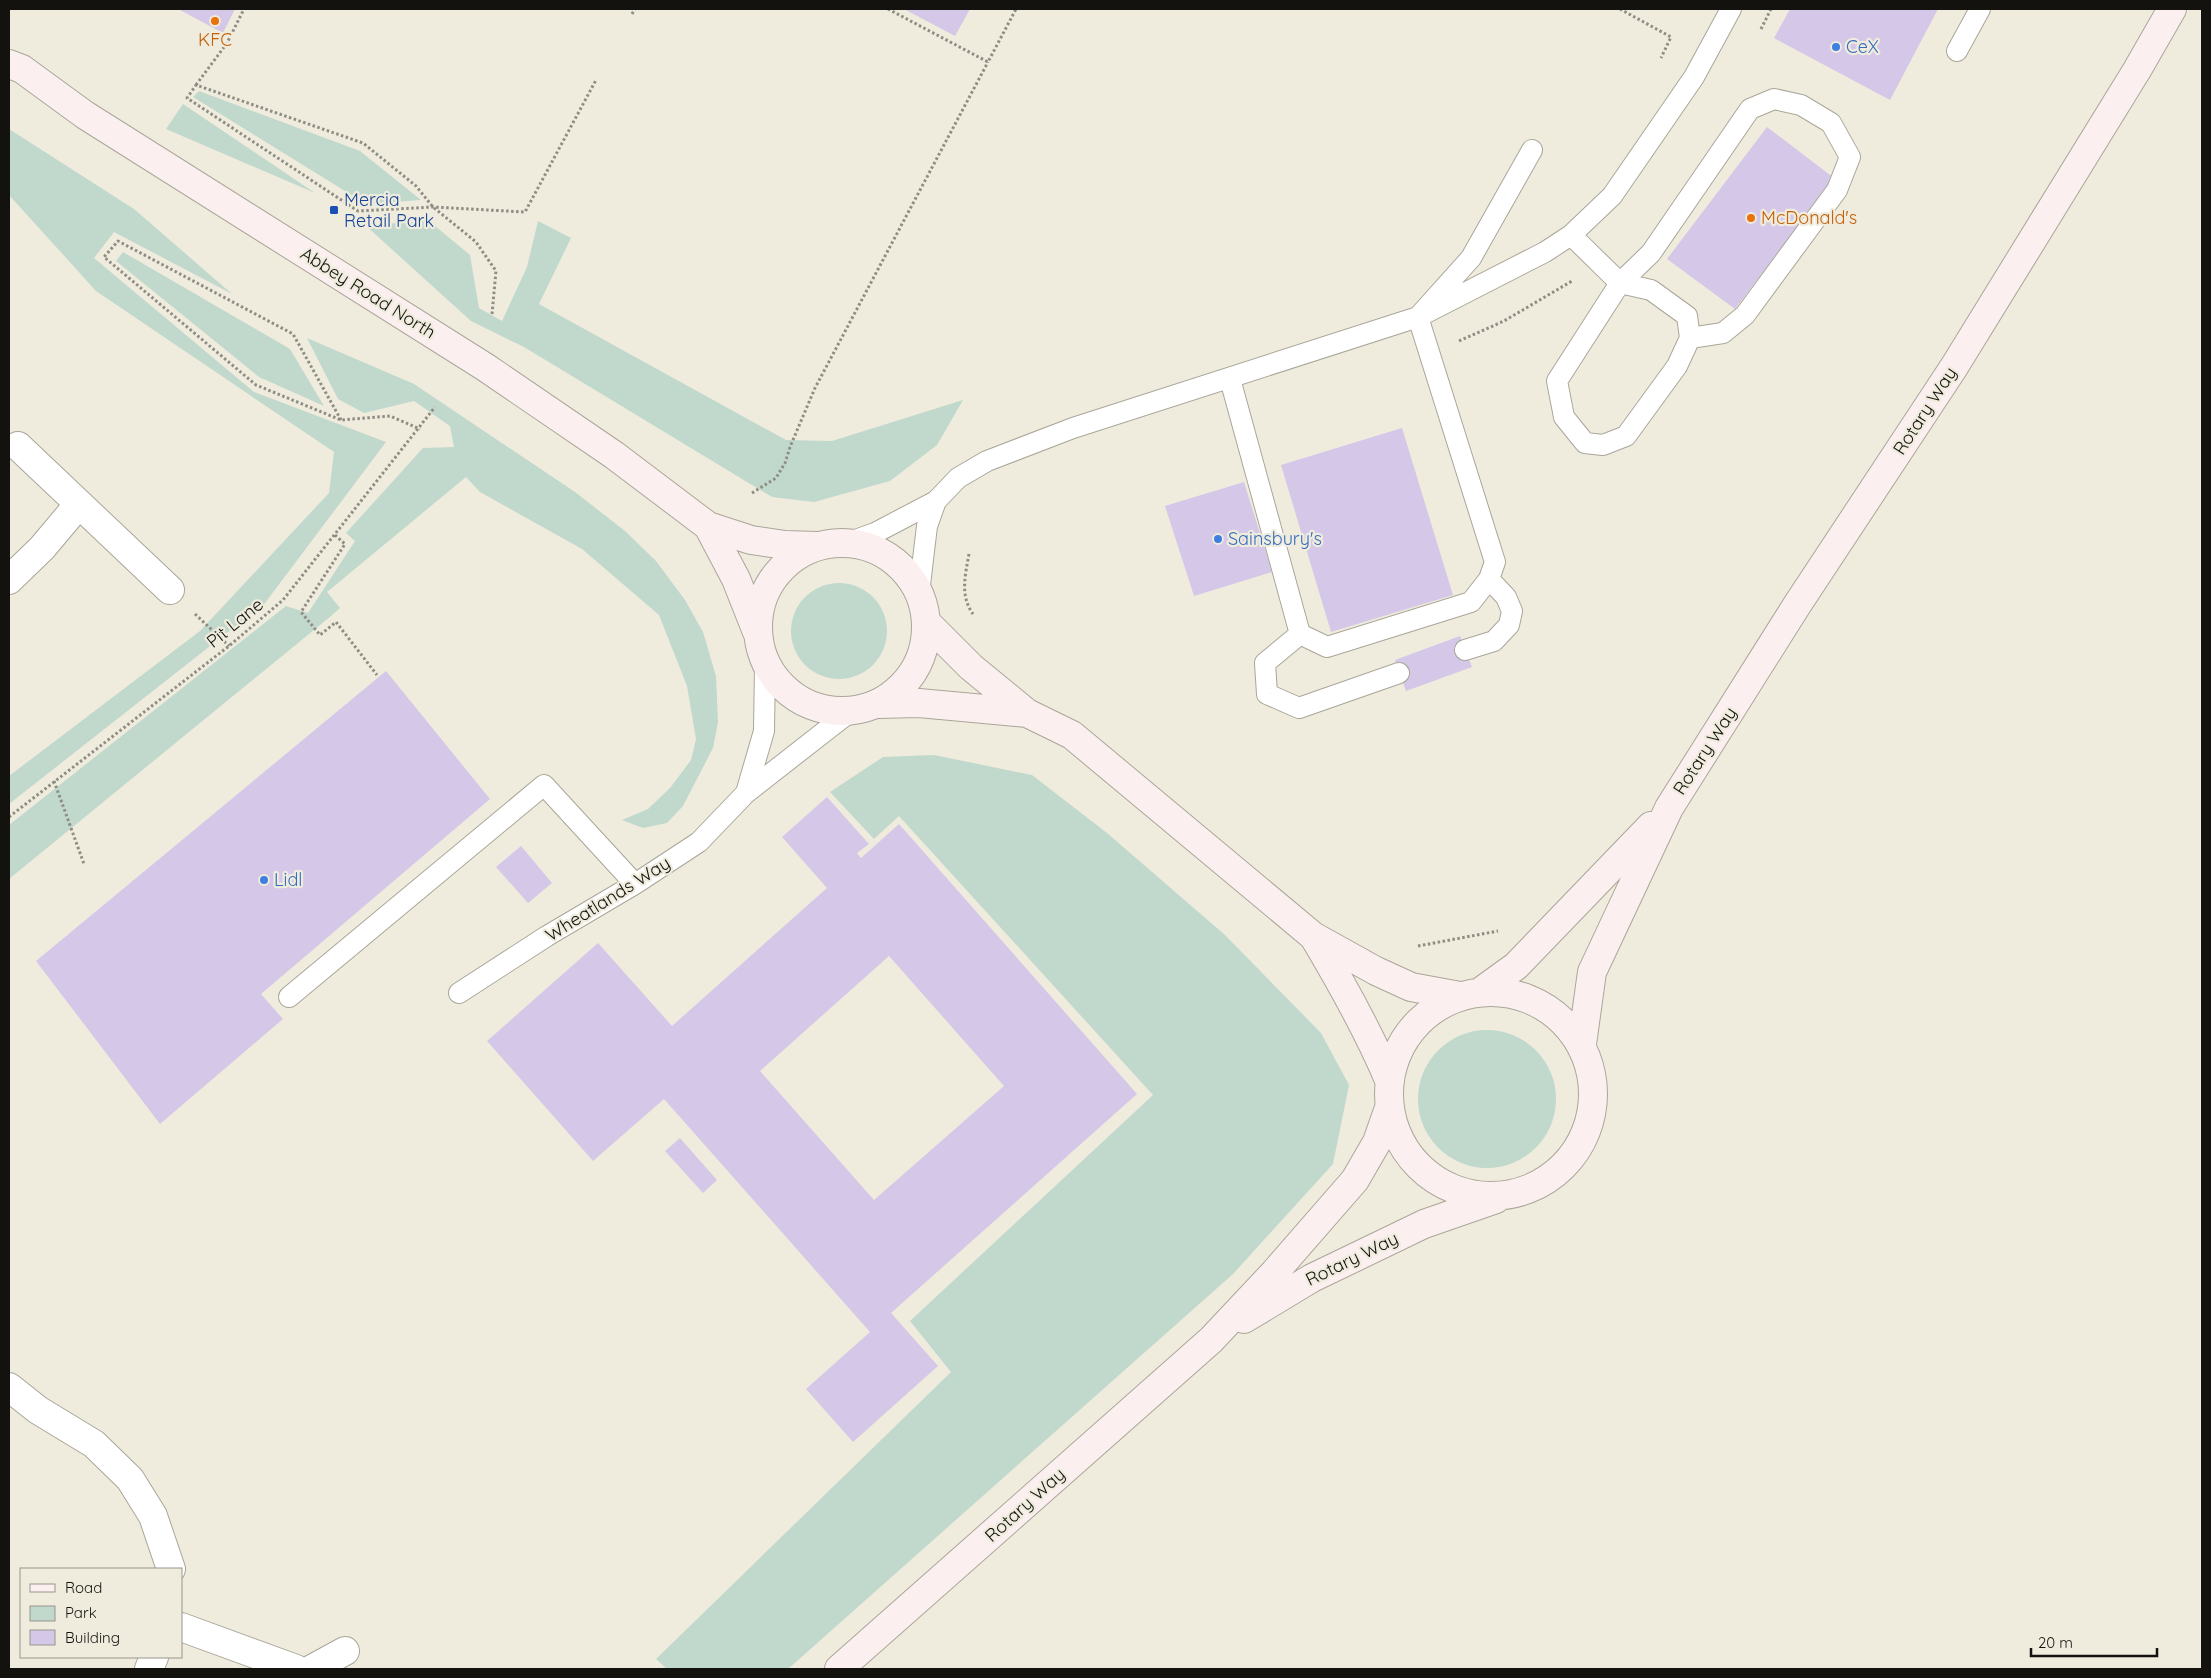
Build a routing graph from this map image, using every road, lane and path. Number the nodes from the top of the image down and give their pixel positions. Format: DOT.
graph roads {
  1 [pos="244,9"];
  2 [pos="635,9"];
  3 [pos="888,9"];
  4 [pos="1016,9"];
  5 [pos="1620,9"];
  6 [pos="1730,9"];
  7 [pos="1772,9"];
  8 [pos="1980,9"];
  9 [pos="2172,9"];
  10 [pos="632,14"];
  11 [pos="1761,29"];
  12 [pos="9,44"];
  13 [pos="1957,51"];
  14 [pos="1661,58"];
  15 [pos="988,62"];
  16 [pos="16,67"];
  17 [pos="596,80"];
  18 [pos="196,85"];
  19 [pos="1532,150"];
  20 [pos="433,207"];
  21 [pos="1571,235"];
  22 [pos="1620,283"];
  23 [pos="492,314"];
  24 [pos="1418,317"];
  25 [pos="1690,338"];
  26 [pos="1230,379"];
  27 [pos="436,407"];
  28 [pos="341,420"];
  29 [pos="420,429"];
  30 [pos="18,446"];
  31 [pos="752,493"];
  32 [pos="936,501"];
  33 [pos="79,504"];
  34 [pos="708,526"];
  35 [pos="335,535"];
  36 [pos="847,543"];
  37 [pos="818,546"];
  38 [pos="969,554"];
  39 [pos="1489,579"];
  40 [pos="9,580"];
  41 [pos="170,590"];
  42 [pos="919,593"];
  43 [pos="976,619"];
  44 [pos="926,622"];
  45 [pos="757,632"];
  46 [pos="1300,634"];
  47 [pos="229,646"];
  48 [pos="1465,650"];
  49 [pos="766,665"];
  50 [pos="1399,673"];
  51 [pos="378,675"];
  52 [pos="878,704"];
  53 [pos="851,711"];
  54 [pos="1027,712"];
  55 [pos="54,781"];
  56 [pos="746,793"];
  57 [pos="1669,808"];
  58 [pos="9,817"];
  59 [pos="84,864"];
  60 [pos="635,884"];
  61 [pos="1506,929"];
  62 [pos="1313,936"];
  63 [pos="1418,946"];
  64 [pos="460,993"];
  65 [pos="1470,994"];
  66 [pos="289,997"];
  67 [pos="1582,1044"];
  68 [pos="1389,1080"];
  69 [pos="1389,1108"];
  70 [pos="1503,1197"];
  71 [pos="1211,1340"];
  72 [pos="9,1387"];
  73 [pos="171,1568"];
  74 [pos="182,1627"];
  75 [pos="345,1651"];
  76 [pos="296,1669"];
  77 [pos="312,1669"];
  78 [pos="839,1669"];
  1 -- 18 [label="path"];
  2 -- 10 [label="path"];
  3 -- 15 [label="path"];
  4 -- 15 [label="path"];
  5 -- 14 [label="path"];
  6 -- 21 [label="lane"];
  7 -- 11 [label="path"];
  8 -- 13 [label="lane"];
  9 -- 57 [label="street, Rotary Way"];
  12 -- 16 [label="street, Abbey Road North"];
  15 -- 31 [label="path"];
  16 -- 34 [label="street, Abbey Road North"];
  17 -- 20 [label="path"];
  18 -- 20 [label="path"];
  18 -- 20 [label="path"];
  19 -- 24 [label="lane"];
  20 -- 23 [label="path"];
  21 -- 22 [label="lane"];
  21 -- 24 [label="lane"];
  22 -- 25 [label="lane"];
  22 -- 25 [label="lane"];
  22 -- 25 [label="lane"];
  24 -- 26 [label="lane"];
  24 -- 39 [label="lane"];
  26 -- 32 [label="lane"];
  26 -- 46 [label="lane"];
  27 -- 29 [label="path, Pit Lane"];
  28 -- 28 [label="path"];
  28 -- 29 [label="path"];
  29 -- 35 [label="path, Pit Lane"];
  30 -- 33 [label="street"];
  32 -- 36 [label="lane"];
  32 -- 42 [label="lane"];
  33 -- 40 [label="street"];
  33 -- 41 [label="street"];
  34 -- 37 [label="street, Abbey Road North"];
  34 -- 45 [label="street, Abbey Road North"];
  35 -- 47 [label="path, Pit Lane"];
  35 -- 51 [label="path"];
  36 -- 37 [label="street"];
  36 -- 42 [label="street"];
  37 -- 45 [label="street"];
  38 -- 43 [label="path"];
  39 -- 46 [label="lane"];
  39 -- 48 [label="lane"];
  41 -- 47 [label="path"];
  42 -- 44 [label="street"];
  44 -- 52 [label="street"];
  44 -- 54 [label="street"];
  45 -- 49 [label="street"];
  46 -- 50 [label="lane"];
  47 -- 55 [label="path, Pit Lane"];
  49 -- 53 [label="street"];
  49 -- 56 [label="lane, Wheatlands Way"];
  52 -- 53 [label="street"];
  52 -- 54 [label="street"];
  53 -- 56 [label="lane, Wheatlands Way"];
  54 -- 62 [label="street"];
  55 -- 58 [label="path, Pit Lane"];
  55 -- 59 [label="path"];
  56 -- 60 [label="lane, Wheatlands Way"];
  57 -- 65 [label="street, Rotary Way"];
  57 -- 67 [label="street, Rotary Way"];
  60 -- 64 [label="lane, Wheatlands Way"];
  60 -- 66 [label="lane"];
  61 -- 63 [label="path"];
  62 -- 65 [label="street"];
  62 -- 68 [label="street"];
  65 -- 67 [label="street"];
  65 -- 68 [label="street, Rotary Way"];
  67 -- 70 [label="street, Rotary Way"];
  68 -- 69 [label="street"];
  69 -- 70 [label="street"];
  69 -- 71 [label="street, Rotary Way"];
  70 -- 71 [label="street, Rotary Way"];
  71 -- 78 [label="street, Rotary Way"];
  72 -- 73 [label="street"];
  74 -- 76 [label="street"];
  75 -- 77 [label="street"];
}
